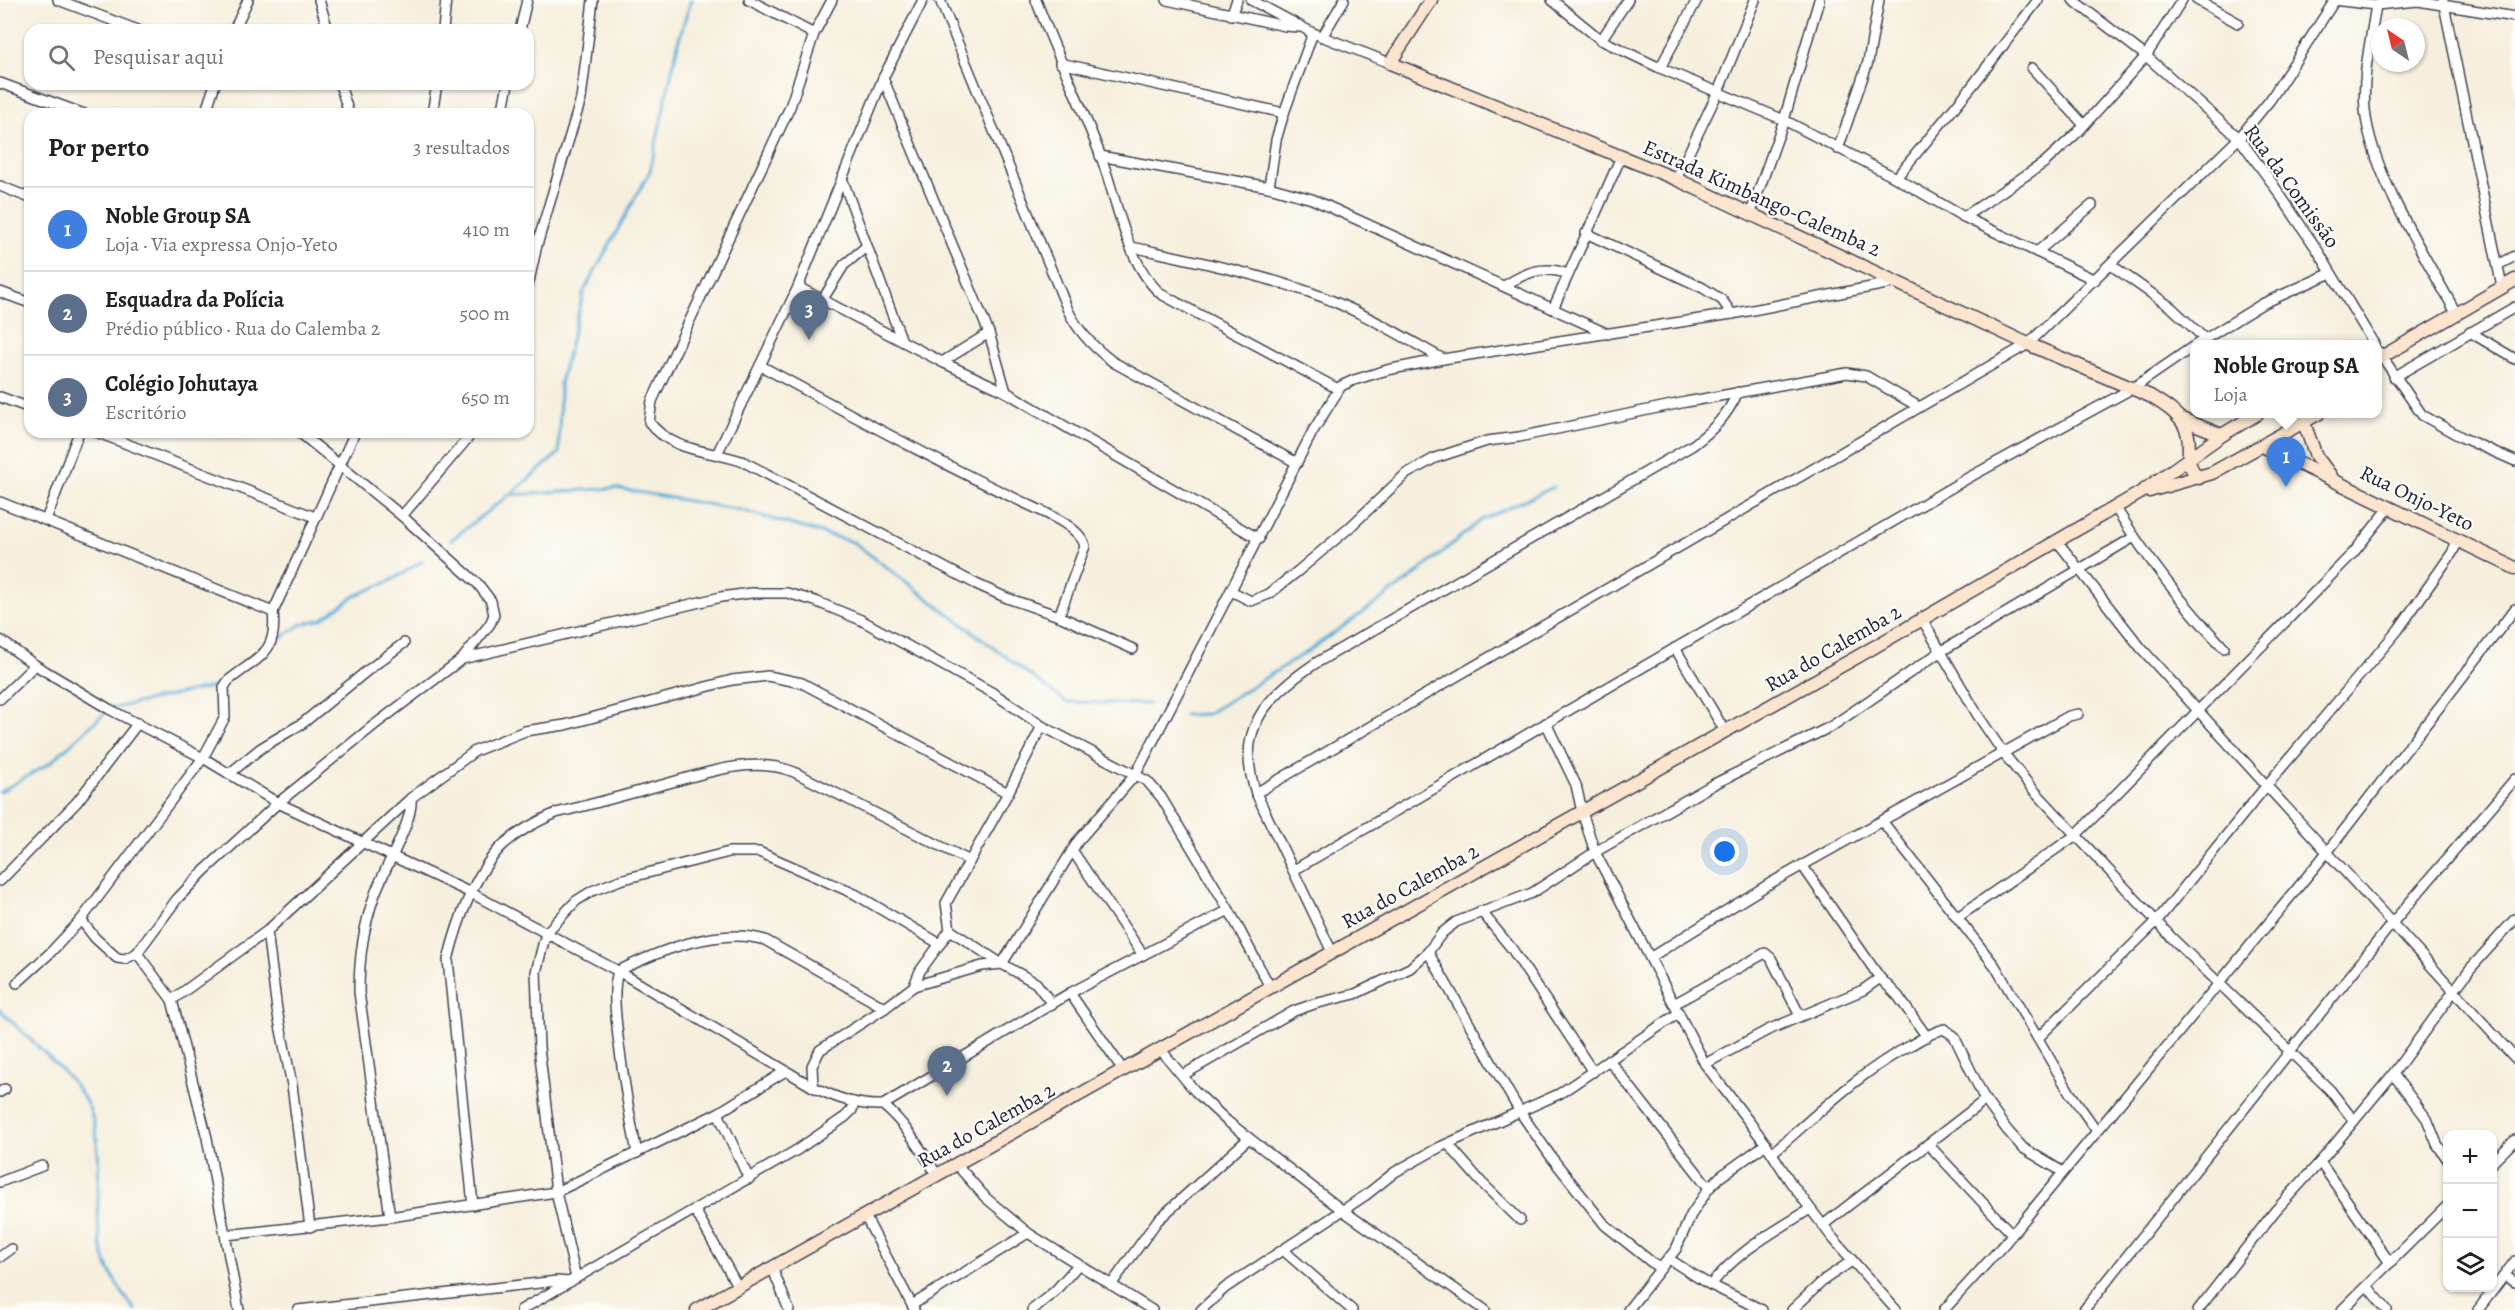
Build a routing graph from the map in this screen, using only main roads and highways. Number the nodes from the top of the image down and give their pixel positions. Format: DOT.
graph roads {
  1 [pos="1431,0"];
  2 [pos="2515,279"];
  3 [pos="2382,353"];
  4 [pos="2178,418"];
  5 [pos="2250,418"];
  6 [pos="2312,418"];
  7 [pos="2304,423"];
  8 [pos="2222,435"];
  9 [pos="2262,446"];
  10 [pos="2188,460"];
  11 [pos="2199,478"];
  12 [pos="2334,479"];
  13 [pos="2140,493"];
  14 [pos="2515,568"];
  15 [pos="697,1310"];
  1 -- 4 [label="main road, Estrada Kimbango-Calemba 2"];
  2 -- 3 [label="main road"];
  4 -- 8 [label="main road"];
  4 -- 10 [label="main road"];
  5 -- 8 [label="main road, Rua do Calemba 2"];
  6 -- 7 [label="main road, Rua do Calemba 2"];
  7 -- 9 [label="main road, Rua do Calemba 2"];
  7 -- 12 [label="main road"];
  8 -- 10 [label="main road, Rua do Calemba 2"];
  9 -- 11 [label="main road, Rua do Calemba 2"];
  9 -- 12 [label="main road, Rua Onjo-Yeto"];
  10 -- 11 [label="main road"];
  10 -- 13 [label="main road, Rua do Calemba 2"];
  11 -- 13 [label="main road, Rua do Calemba 2"];
  12 -- 14 [label="main road, Rua Onjo-Yeto"];
  13 -- 15 [label="main road, Rua do Calemba 2"];
}
